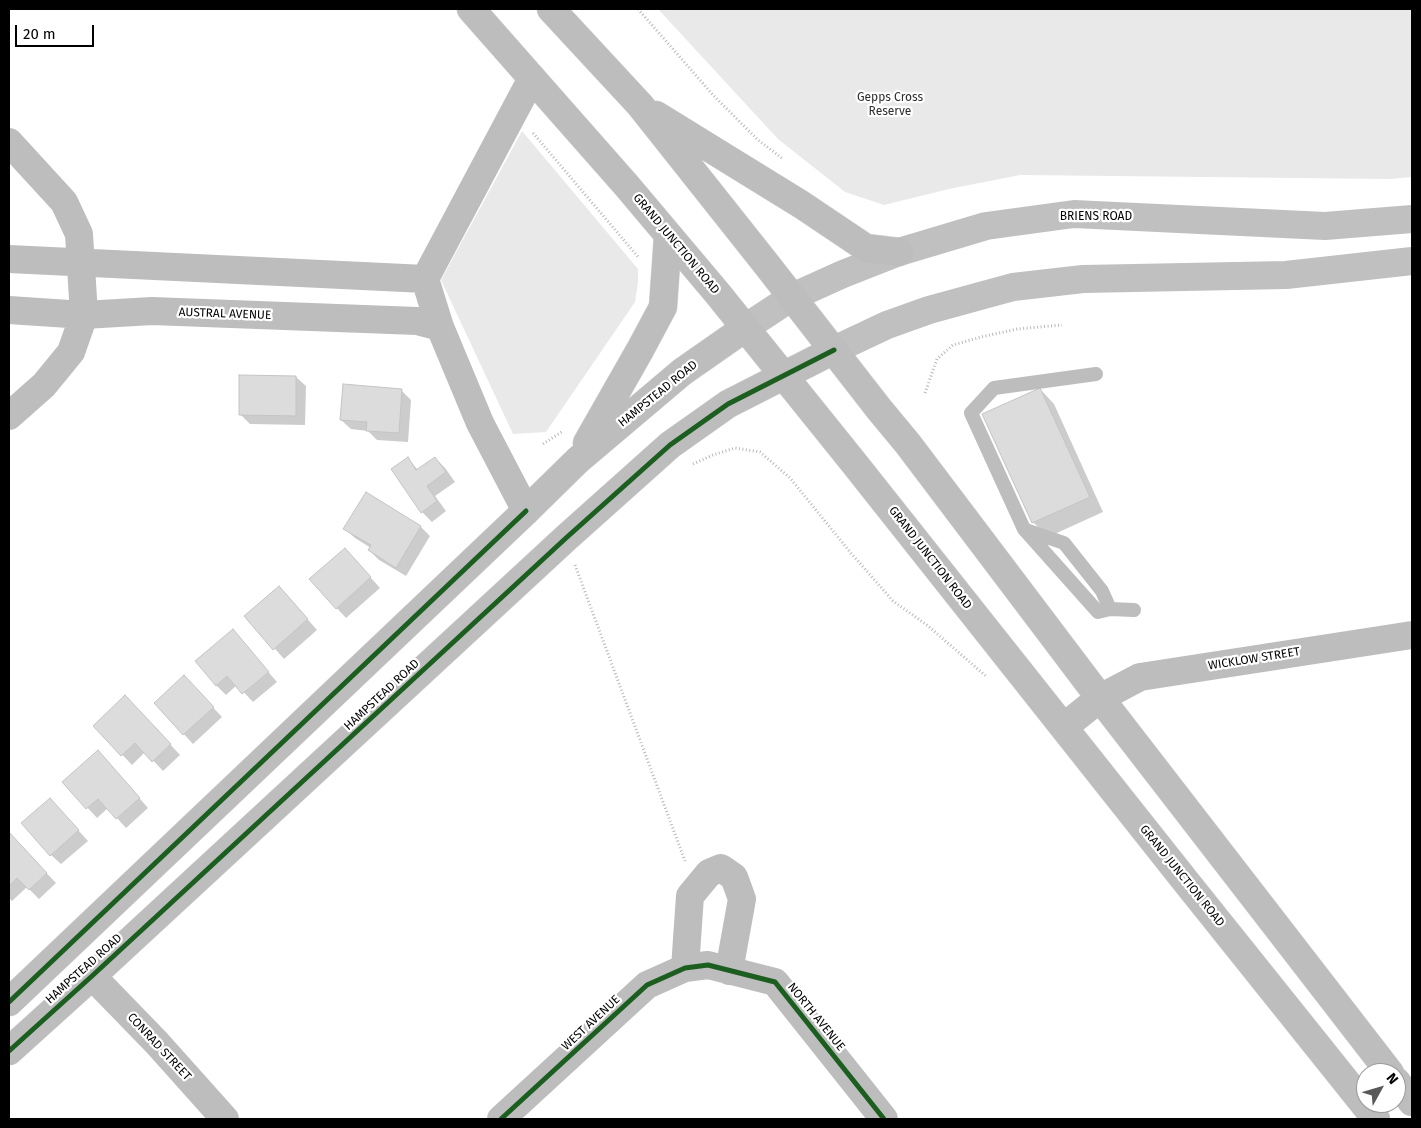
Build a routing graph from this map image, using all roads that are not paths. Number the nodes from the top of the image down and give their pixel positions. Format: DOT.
graph roads {
  1 [pos="471,9"];
  2 [pos="551,9"];
  3 [pos="532,78"];
  4 [pos="640,105"];
  5 [pos="9,142"];
  6 [pos="1412,219"];
  7 [pos="668,235"];
  8 [pos="899,252"];
  9 [pos="9,259"];
  10 [pos="81,261"];
  11 [pos="1412,261"];
  12 [pos="425,279"];
  13 [pos="792,297"];
  14 [pos="84,307"];
  15 [pos="9,310"];
  16 [pos="440,327"];
  17 [pos="745,328"];
  18 [pos="834,350"];
  19 [pos="1096,374"];
  20 [pos="784,375"];
  21 [pos="9,416"];
  22 [pos="578,460"];
  23 [pos="526,511"];
  24 [pos="1024,529"];
  25 [pos="1110,609"];
  26 [pos="1134,610"];
  27 [pos="1412,635"];
  28 [pos="1100,698"];
  29 [pos="1064,727"];
  30 [pos="66,947"];
  31 [pos="707,968"];
  32 [pos="92,976"];
  33 [pos="9,1002"];
  34 [pos="9,1051"];
  35 [pos="1382,1063"];
  36 [pos="224,1119"];
  37 [pos="501,1119"];
  38 [pos="884,1119"];
  39 [pos="1376,1119"];
  1 -- 3 [label="main road, GRAND JUNCTION ROAD"];
  2 -- 4 [label="main road"];
  3 -- 7 [label="main road, GRAND JUNCTION ROAD"];
  3 -- 12 [label="main road"];
  4 -- 8 [label="main road"];
  4 -- 13 [label="main road"];
  5 -- 10 [label="main road"];
  6 -- 8 [label="main road, BRIENS ROAD"];
  7 -- 17 [label="main road, GRAND JUNCTION ROAD"];
  7 -- 22 [label="main road"];
  8 -- 13 [label="main road, BRIENS ROAD"];
  9 -- 10 [label="main road"];
  10 -- 12 [label="main road"];
  10 -- 14 [label="main road"];
  11 -- 18 [label="main road"];
  12 -- 16 [label="main road"];
  13 -- 17 [label="main road, BRIENS ROAD"];
  13 -- 18 [label="main road"];
  14 -- 15 [label="main road, AUSTRAL AVENUE"];
  14 -- 16 [label="main road, AUSTRAL AVENUE"];
  14 -- 21 [label="main road"];
  16 -- 23 [label="main road"];
  17 -- 20 [label="main road, GRAND JUNCTION ROAD"];
  17 -- 22 [label="main road, HAMPSTEAD ROAD"];
  18 -- 20 [label="main road, HAMPSTEAD ROAD"];
  18 -- 28 [label="main road"];
  19 -- 24 [label="lane"];
  20 -- 29 [label="main road, GRAND JUNCTION ROAD"];
  20 -- 32 [label="main road, HAMPSTEAD ROAD"];
  22 -- 23 [label="main road, HAMPSTEAD ROAD"];
  23 -- 30 [label="main road, HAMPSTEAD ROAD"];
  24 -- 25 [label="lane"];
  24 -- 25 [label="lane"];
  25 -- 26 [label="lane"];
  27 -- 28 [label="main road, WICKLOW STREET"];
  28 -- 29 [label="main road, WICKLOW STREET"];
  28 -- 35 [label="main road"];
  29 -- 39 [label="main road, GRAND JUNCTION ROAD"];
  30 -- 32 [label="main road, CONRAD STREET"];
  30 -- 33 [label="main road, HAMPSTEAD ROAD"];
  31 -- 31 [label="main road"];
  31 -- 37 [label="main road, WEST AVENUE"];
  31 -- 38 [label="main road, NORTH AVENUE"];
  32 -- 34 [label="main road, HAMPSTEAD ROAD"];
  32 -- 36 [label="main road, CONRAD STREET"];
}
